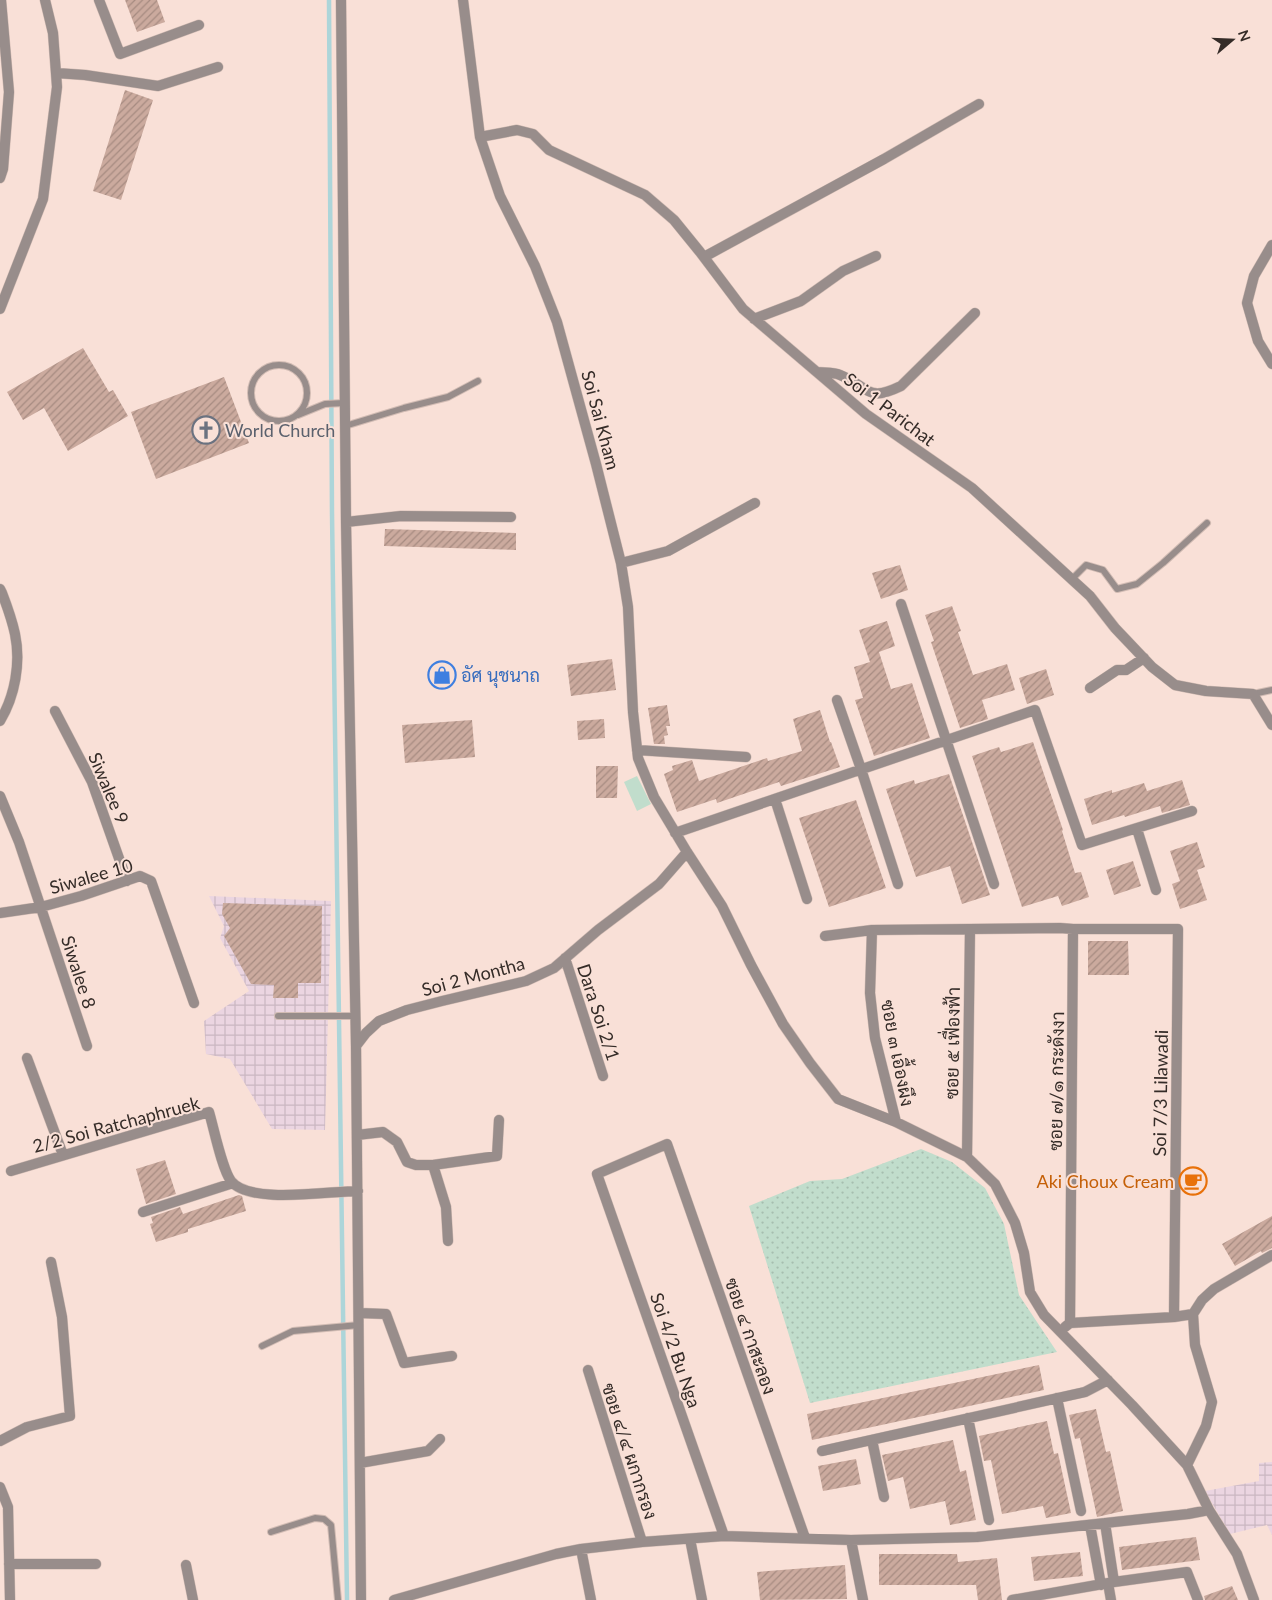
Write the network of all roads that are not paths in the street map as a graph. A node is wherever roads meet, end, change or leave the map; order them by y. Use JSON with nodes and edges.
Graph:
{"nodes":[{"id":1,"x":1,"y":0,"type":"edge"},
{"id":2,"x":45,"y":0,"type":"edge"},
{"id":3,"x":100,"y":0,"type":"edge"},
{"id":4,"x":341,"y":0,"type":"edge"},
{"id":5,"x":463,"y":0,"type":"edge"},
{"id":6,"x":199,"y":25,"type":"dead end"},
{"id":7,"x":218,"y":66,"type":"dead end"},
{"id":8,"x":56,"y":73,"type":"junction"},
{"id":9,"x":4,"y":93,"type":"edge"},
{"id":10,"x":979,"y":104,"type":"dead end"},
{"id":11,"x":480,"y":137,"type":"junction"},
{"id":12,"x":0,"y":178,"type":"edge"},
{"id":13,"x":1272,"y":245,"type":"edge"},
{"id":14,"x":876,"y":256,"type":"dead end"},
{"id":15,"x":704,"y":257,"type":"junction"},
{"id":16,"x":0,"y":309,"type":"edge"},
{"id":17,"x":975,"y":313,"type":"dead end"},
{"id":18,"x":754,"y":319,"type":"junction"},
{"id":19,"x":1272,"y":364,"type":"edge"},
{"id":20,"x":817,"y":372,"type":"junction"},
{"id":21,"x":478,"y":381,"type":"dead end"},
{"id":22,"x":342,"y":403,"type":"junction"},
{"id":23,"x":296,"y":416,"type":"junction"},
{"id":24,"x":345,"y":426,"type":"junction"},
{"id":25,"x":754,"y":503,"type":"dead end"},
{"id":26,"x":511,"y":517,"type":"dead end"},
{"id":27,"x":346,"y":522,"type":"junction"},
{"id":28,"x":1207,"y":523,"type":"dead end"},
{"id":29,"x":621,"y":563,"type":"junction"},
{"id":30,"x":1072,"y":579,"type":"junction"},
{"id":31,"x":0,"y":589,"type":"edge"},
{"id":32,"x":901,"y":604,"type":"dead end"},
{"id":33,"x":1144,"y":658,"type":"junction"},
{"id":34,"x":1090,"y":688,"type":"dead end"},
{"id":35,"x":1272,"y":690,"type":"edge"},
{"id":36,"x":1253,"y":694,"type":"junction"},
{"id":37,"x":837,"y":700,"type":"dead end"},
{"id":38,"x":55,"y":710,"type":"dead end"},
{"id":39,"x":0,"y":721,"type":"edge"},
{"id":40,"x":1272,"y":725,"type":"edge"},
{"id":41,"x":947,"y":740,"type":"junction"},
{"id":42,"x":637,"y":750,"type":"junction"},
{"id":43,"x":746,"y":757,"type":"dead end"},
{"id":44,"x":861,"y":769,"type":"junction"},
{"id":45,"x":0,"y":796,"type":"edge"},
{"id":46,"x":774,"y":799,"type":"junction"},
{"id":47,"x":1192,"y":811,"type":"dead end"},
{"id":48,"x":1138,"y":829,"type":"junction"},
{"id":49,"x":675,"y":833,"type":"junction"},
{"id":50,"x":687,"y":852,"type":"junction"},
{"id":51,"x":127,"y":881,"type":"junction"},
{"id":52,"x":898,"y":884,"type":"dead end"},
{"id":53,"x":994,"y":884,"type":"dead end"},
{"id":54,"x":1156,"y":890,"type":"dead end"},
{"id":55,"x":807,"y":899,"type":"dead end"},
{"id":56,"x":41,"y":907,"type":"junction"},
{"id":57,"x":0,"y":913,"type":"edge"},
{"id":58,"x":970,"y":929,"type":"junction"},
{"id":59,"x":1073,"y":929,"type":"junction"},
{"id":60,"x":872,"y":930,"type":"junction"},
{"id":61,"x":826,"y":936,"type":"dead end"},
{"id":62,"x":565,"y":958,"type":"junction"},
{"id":63,"x":194,"y":1003,"type":"dead end"},
{"id":64,"x":278,"y":1016,"type":"dead end"},
{"id":65,"x":351,"y":1016,"type":"junction"},
{"id":66,"x":87,"y":1046,"type":"dead end"},
{"id":67,"x":356,"y":1046,"type":"junction"},
{"id":68,"x":27,"y":1058,"type":"dead end"},
{"id":69,"x":603,"y":1076,"type":"dead end"},
{"id":70,"x":498,"y":1120,"type":"dead end"},
{"id":71,"x":896,"y":1122,"type":"junction"},
{"id":72,"x":357,"y":1135,"type":"junction"},
{"id":73,"x":63,"y":1155,"type":"junction"},
{"id":74,"x":967,"y":1158,"type":"junction"},
{"id":75,"x":433,"y":1164,"type":"junction"},
{"id":76,"x":11,"y":1171,"type":"dead end"},
{"id":77,"x":597,"y":1174,"type":"joint"},
{"id":78,"x":232,"y":1183,"type":"junction"},
{"id":79,"x":358,"y":1191,"type":"junction"},
{"id":80,"x":143,"y":1212,"type":"dead end"},
{"id":81,"x":448,"y":1241,"type":"dead end"},
{"id":82,"x":1272,"y":1255,"type":"edge"},
{"id":83,"x":51,"y":1262,"type":"dead end"},
{"id":84,"x":359,"y":1313,"type":"junction"},
{"id":85,"x":1193,"y":1314,"type":"junction"},
{"id":86,"x":1174,"y":1317,"type":"junction"},
{"id":87,"x":359,"y":1324,"type":"junction"},
{"id":88,"x":1070,"y":1324,"type":"junction"},
{"id":89,"x":1058,"y":1332,"type":"junction"},
{"id":90,"x":262,"y":1346,"type":"dead end"},
{"id":91,"x":452,"y":1356,"type":"dead end"},
{"id":92,"x":588,"y":1370,"type":"dead end"},
{"id":93,"x":1108,"y":1380,"type":"junction"},
{"id":94,"x":1057,"y":1398,"type":"junction"},
{"id":95,"x":968,"y":1418,"type":"junction"},
{"id":96,"x":440,"y":1439,"type":"dead end"},
{"id":97,"x":872,"y":1440,"type":"junction"},
{"id":98,"x":0,"y":1441,"type":"edge"},
{"id":99,"x":822,"y":1451,"type":"dead end"},
{"id":100,"x":360,"y":1463,"type":"junction"},
{"id":101,"x":1187,"y":1465,"type":"junction"},
{"id":102,"x":0,"y":1487,"type":"edge"},
{"id":103,"x":884,"y":1497,"type":"dead end"},
{"id":104,"x":1080,"y":1510,"type":"dead end"},
{"id":105,"x":1210,"y":1510,"type":"junction"},
{"id":106,"x":989,"y":1520,"type":"dead end"},
{"id":107,"x":1104,"y":1523,"type":"junction"},
{"id":108,"x":1090,"y":1525,"type":"junction"},
{"id":109,"x":271,"y":1532,"type":"dead end"},
{"id":110,"x":724,"y":1536,"type":"junction"},
{"id":111,"x":805,"y":1538,"type":"junction"},
{"id":112,"x":690,"y":1539,"type":"junction"},
{"id":113,"x":851,"y":1540,"type":"junction"},
{"id":114,"x":642,"y":1542,"type":"junction"},
{"id":115,"x":581,"y":1549,"type":"junction"},
{"id":116,"x":9,"y":1564,"type":"junction"},
{"id":117,"x":96,"y":1564,"type":"dead end"},
{"id":118,"x":186,"y":1565,"type":"dead end"},
{"id":119,"x":1107,"y":1584,"type":"junction"},
{"id":120,"x":10,"y":1600,"type":"edge"},
{"id":121,"x":193,"y":1600,"type":"edge"},
{"id":122,"x":338,"y":1600,"type":"edge"},
{"id":123,"x":361,"y":1600,"type":"edge"},
{"id":124,"x":394,"y":1600,"type":"edge"},
{"id":125,"x":591,"y":1600,"type":"edge"},
{"id":126,"x":702,"y":1600,"type":"edge"},
{"id":127,"x":863,"y":1600,"type":"edge"},
{"id":128,"x":1012,"y":1600,"type":"edge"},
{"id":129,"x":1111,"y":1600,"type":"edge"},
{"id":130,"x":1198,"y":1600,"type":"edge"},
{"id":131,"x":1254,"y":1600,"type":"edge"}],
"edges":[{"from":1,"to":9,"type":"street"},
{"from":2,"to":8,"type":"street"},
{"from":3,"to":6,"type":"street"},
{"from":4,"to":22,"type":"street"},
{"from":5,"to":11,"type":"street","name":"Soi Sai Kham"},
{"from":7,"to":8,"type":"street"},
{"from":8,"to":16,"type":"street"},
{"from":9,"to":12,"type":"street"},
{"from":10,"to":15,"type":"street"},
{"from":11,"to":15,"type":"street","name":"Soi 1 Parichat"},
{"from":11,"to":29,"type":"street","name":"Soi Sai Kham"},
{"from":13,"to":19,"type":"street"},
{"from":14,"to":18,"type":"street"},
{"from":15,"to":18,"type":"street","name":"Soi 1 Parichat"},
{"from":17,"to":20,"type":"street"},
{"from":18,"to":20,"type":"street","name":"Soi 1 Parichat"},
{"from":20,"to":30,"type":"street","name":"Soi 1 Parichat"},
{"from":21,"to":24,"type":"lane"},
{"from":22,"to":23,"type":"lane"},
{"from":22,"to":24,"type":"street"},
{"from":23,"to":23,"type":"lane"},
{"from":24,"to":27,"type":"street"},
{"from":25,"to":29,"type":"street"},
{"from":26,"to":27,"type":"street"},
{"from":27,"to":65,"type":"street"},
{"from":28,"to":30,"type":"lane"},
{"from":29,"to":42,"type":"street","name":"Soi Sai Kham"},
{"from":30,"to":33,"type":"street","name":"Soi 1 Parichat"},
{"from":31,"to":39,"type":"street"},
{"from":32,"to":41,"type":"street"},
{"from":33,"to":34,"type":"street"},
{"from":33,"to":36,"type":"street","name":"Soi 1 Parichat"},
{"from":35,"to":36,"type":"lane"},
{"from":36,"to":40,"type":"street"},
{"from":37,"to":44,"type":"street"},
{"from":38,"to":51,"type":"street","name":"Siwalee 9"},
{"from":41,"to":44,"type":"street"},
{"from":41,"to":48,"type":"street"},
{"from":41,"to":53,"type":"street"},
{"from":42,"to":43,"type":"street"},
{"from":42,"to":49,"type":"street","name":"Soi Sai Kham"},
{"from":44,"to":46,"type":"street"},
{"from":44,"to":52,"type":"street"},
{"from":45,"to":56,"type":"street","name":"Siwalee 8"},
{"from":46,"to":49,"type":"street"},
{"from":46,"to":55,"type":"street"},
{"from":47,"to":48,"type":"street"},
{"from":48,"to":54,"type":"street"},
{"from":49,"to":50,"type":"street","name":"Soi Sai Kham"},
{"from":50,"to":62,"type":"street","name":"Soi 2 Montha"},
{"from":50,"to":71,"type":"street","name":"Soi Sai Kham"},
{"from":51,"to":56,"type":"street","name":"Siwalee 10"},
{"from":51,"to":63,"type":"street","name":"Siwalee 10"},
{"from":56,"to":57,"type":"street","name":"Siwalee 10"},
{"from":56,"to":66,"type":"street","name":"Siwalee 8"},
{"from":58,"to":59,"type":"street"},
{"from":58,"to":60,"type":"street"},
{"from":58,"to":74,"type":"street","name":"ซอย ๕ เฟื่องฟ้า"},
{"from":59,"to":86,"type":"street","name":"Soi 7/3 Lilawadi"},
{"from":59,"to":88,"type":"street","name":"ซอย ๗/๑ กระดังงา"},
{"from":60,"to":61,"type":"street"},
{"from":60,"to":71,"type":"street","name":"ซอย ๓ เอื้องผึง"},
{"from":62,"to":67,"type":"street","name":"Soi 2 Montha"},
{"from":62,"to":69,"type":"street","name":"Dara Soi 2/1"},
{"from":64,"to":65,"type":"lane"},
{"from":65,"to":67,"type":"street"},
{"from":67,"to":72,"type":"street"},
{"from":68,"to":73,"type":"street"},
{"from":70,"to":75,"type":"street"},
{"from":71,"to":74,"type":"street","name":"Soi Sai Kham"},
{"from":72,"to":75,"type":"street"},
{"from":72,"to":79,"type":"street"},
{"from":73,"to":76,"type":"street","name":"2/2 Soi Ratchaphruek"},
{"from":73,"to":78,"type":"street","name":"2/2 Soi Ratchaphruek"},
{"from":74,"to":89,"type":"street","name":"Soi Sai Kham"},
{"from":75,"to":81,"type":"street"},
{"from":77,"to":110,"type":"street","name":"Soi 4/2 Bu Nga"},
{"from":77,"to":111,"type":"street","name":"ซอย ๔ กาสะลอง"},
{"from":78,"to":79,"type":"street"},
{"from":78,"to":80,"type":"street"},
{"from":79,"to":84,"type":"street"},
{"from":82,"to":85,"type":"street"},
{"from":83,"to":98,"type":"street"},
{"from":84,"to":87,"type":"street"},
{"from":84,"to":91,"type":"street"},
{"from":85,"to":86,"type":"street"},
{"from":85,"to":101,"type":"street"},
{"from":86,"to":88,"type":"street"},
{"from":87,"to":90,"type":"lane"},
{"from":87,"to":100,"type":"street"},
{"from":88,"to":89,"type":"street"},
{"from":89,"to":93,"type":"street","name":"Soi Sai Kham"},
{"from":92,"to":114,"type":"street","name":"ซอย ๔/๔ ผกากรอง"},
{"from":93,"to":94,"type":"street"},
{"from":93,"to":101,"type":"street","name":"Soi Sai Kham"},
{"from":94,"to":95,"type":"street"},
{"from":94,"to":104,"type":"street"},
{"from":95,"to":97,"type":"street"},
{"from":95,"to":106,"type":"street"},
{"from":96,"to":100,"type":"street"},
{"from":97,"to":99,"type":"street"},
{"from":97,"to":103,"type":"street"},
{"from":100,"to":123,"type":"street"},
{"from":101,"to":105,"type":"street","name":"Soi Sai Kham"},
{"from":102,"to":116,"type":"street"},
{"from":105,"to":107,"type":"street"},
{"from":105,"to":131,"type":"street","name":"Soi Sai Kham"},
{"from":107,"to":108,"type":"street"},
{"from":107,"to":119,"type":"street"},
{"from":108,"to":113,"type":"street"},
{"from":108,"to":119,"type":"street"},
{"from":109,"to":122,"type":"lane"},
{"from":110,"to":111,"type":"street"},
{"from":110,"to":112,"type":"street"},
{"from":111,"to":113,"type":"street"},
{"from":112,"to":114,"type":"street"},
{"from":112,"to":126,"type":"street"},
{"from":113,"to":127,"type":"street"},
{"from":114,"to":115,"type":"street"},
{"from":115,"to":124,"type":"street"},
{"from":115,"to":125,"type":"street"},
{"from":116,"to":117,"type":"street"},
{"from":116,"to":120,"type":"street"},
{"from":118,"to":121,"type":"street"},
{"from":119,"to":128,"type":"street"},
{"from":119,"to":129,"type":"street"},
{"from":119,"to":130,"type":"street"}]}
